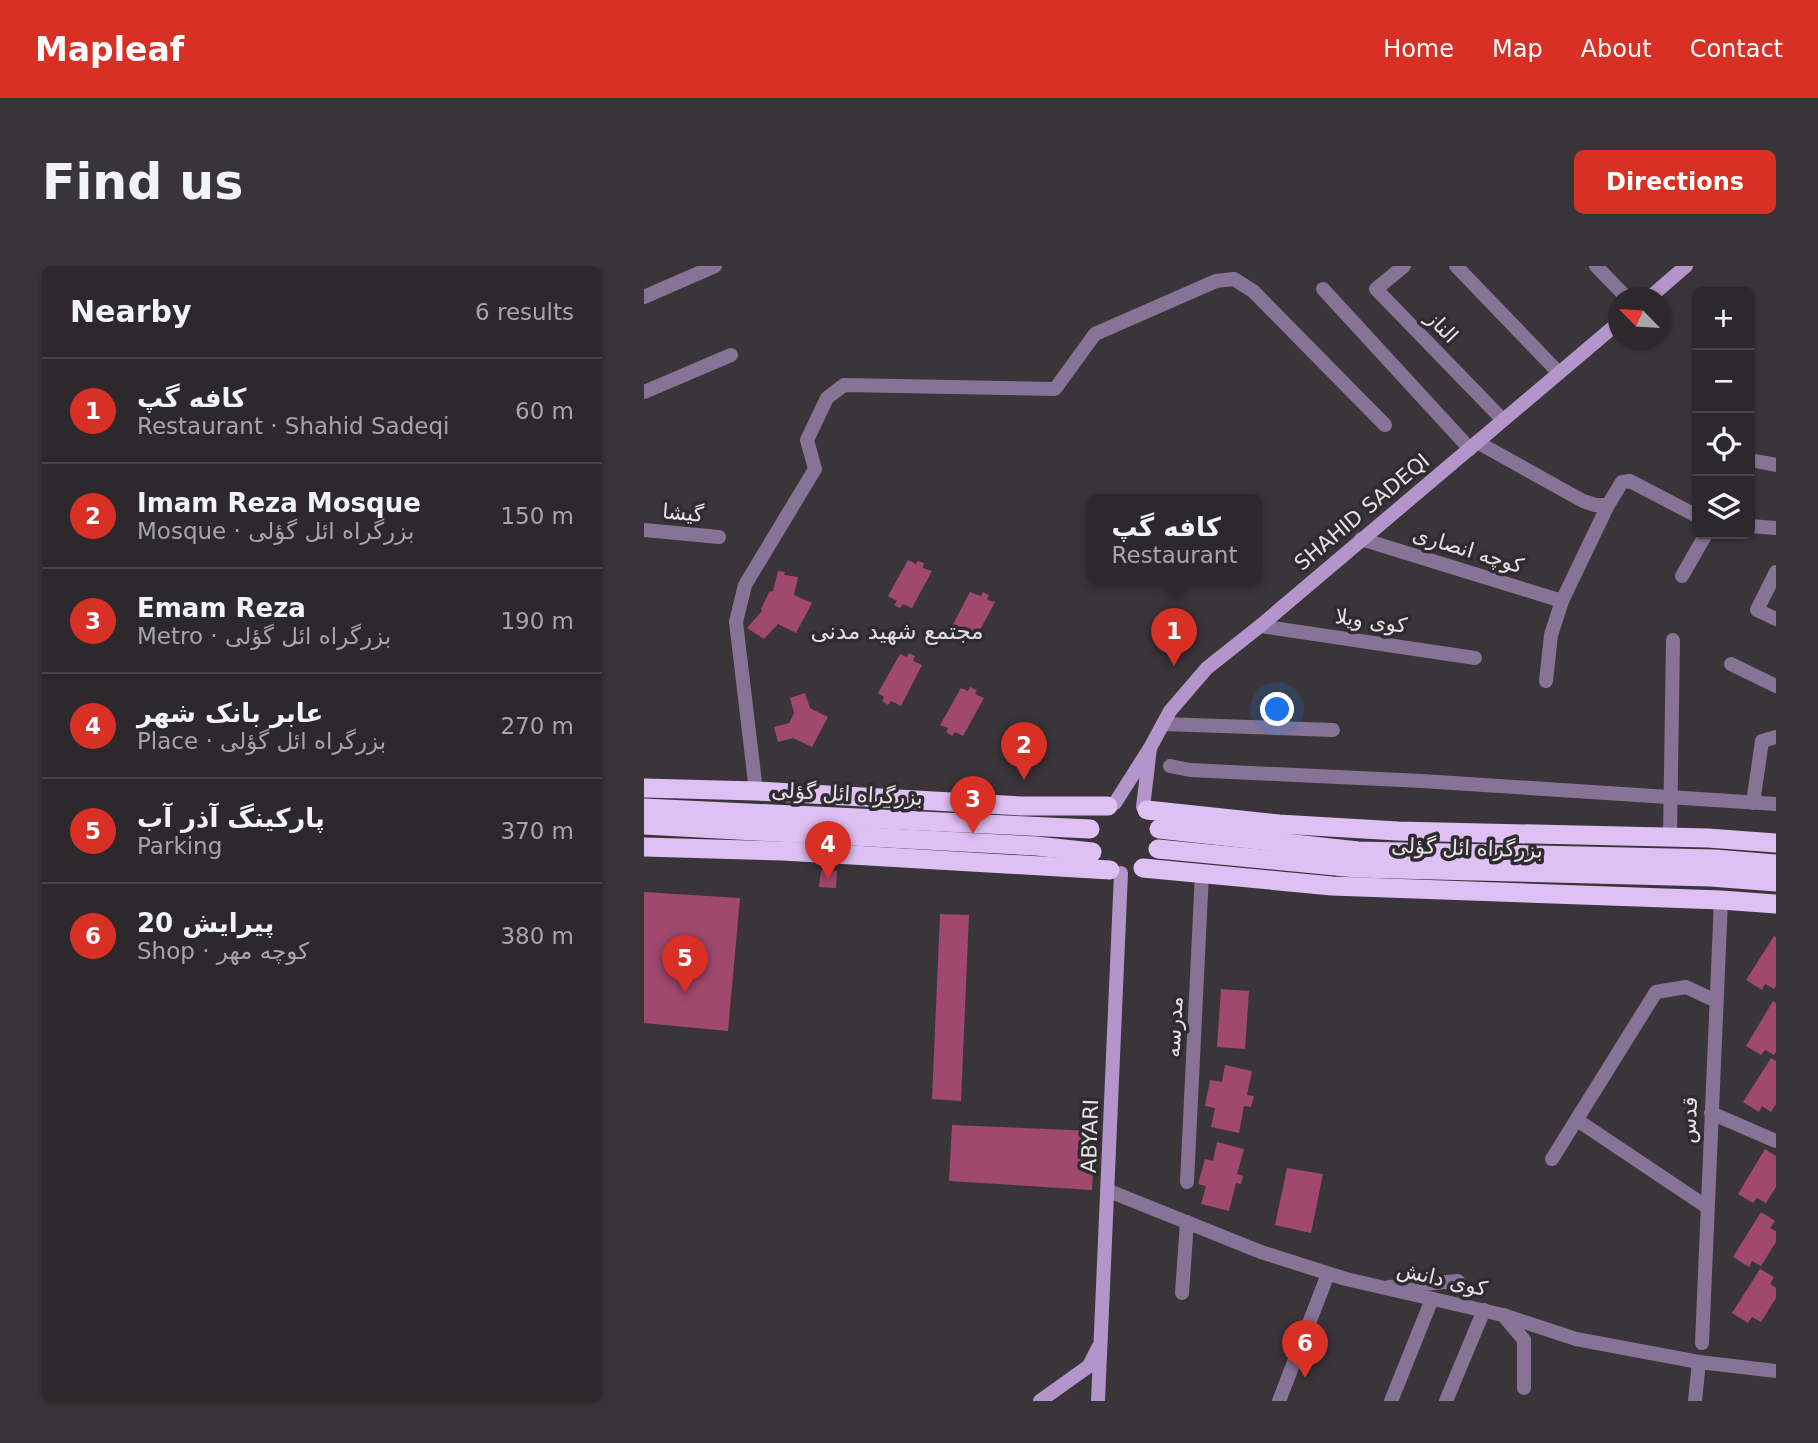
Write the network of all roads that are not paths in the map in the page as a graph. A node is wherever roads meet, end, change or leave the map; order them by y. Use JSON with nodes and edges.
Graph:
{"nodes":[{"id":1,"x":715,"y":266,"type":"edge"},
{"id":2,"x":1404,"y":266,"type":"edge"},
{"id":3,"x":1456,"y":266,"type":"edge"},
{"id":4,"x":1596,"y":266,"type":"edge"},
{"id":5,"x":1686,"y":266,"type":"edge"},
{"id":6,"x":1616,"y":287,"type":"edge"},
{"id":7,"x":1662,"y":287,"type":"edge"},
{"id":8,"x":1323,"y":289,"type":"dead end"},
{"id":9,"x":644,"y":297,"type":"edge"},
{"id":10,"x":1608,"y":332,"type":"edge"},
{"id":11,"x":731,"y":355,"type":"dead end"},
{"id":12,"x":1559,"y":373,"type":"junction"},
{"id":13,"x":644,"y":391,"type":"edge"},
{"id":14,"x":1503,"y":420,"type":"junction"},
{"id":15,"x":1385,"y":425,"type":"dead end"},
{"id":16,"x":1474,"y":445,"type":"junction"},
{"id":17,"x":1755,"y":461,"type":"edge"},
{"id":18,"x":1776,"y":465,"type":"edge"},
{"id":19,"x":1608,"y":505,"type":"junction"},
{"id":20,"x":1692,"y":513,"type":"edge"},
{"id":21,"x":1755,"y":526,"type":"edge"},
{"id":22,"x":1776,"y":528,"type":"edge"},
{"id":23,"x":644,"y":530,"type":"edge"},
{"id":24,"x":719,"y":537,"type":"dead end"},
{"id":25,"x":1361,"y":539,"type":"junction"},
{"id":26,"x":1703,"y":539,"type":"edge"},
{"id":27,"x":1776,"y":572,"type":"edge"},
{"id":28,"x":1682,"y":576,"type":"dead end"},
{"id":29,"x":1562,"y":601,"type":"junction"},
{"id":30,"x":1776,"y":620,"type":"edge"},
{"id":31,"x":1260,"y":626,"type":"junction"},
{"id":32,"x":1673,"y":640,"type":"dead end"},
{"id":33,"x":1475,"y":658,"type":"dead end"},
{"id":34,"x":1731,"y":664,"type":"dead end"},
{"id":35,"x":1546,"y":681,"type":"dead end"},
{"id":36,"x":1776,"y":686,"type":"edge"},
{"id":37,"x":1163,"y":724,"type":"junction"},
{"id":38,"x":1333,"y":730,"type":"dead end"},
{"id":39,"x":1776,"y":737,"type":"edge"},
{"id":40,"x":1150,"y":748,"type":"junction"},
{"id":41,"x":1170,"y":766,"type":"dead end"},
{"id":42,"x":644,"y":788,"type":"edge"},
{"id":43,"x":756,"y":791,"type":"junction"},
{"id":44,"x":1671,"y":796,"type":"junction"},
{"id":45,"x":1753,"y":803,"type":"junction"},
{"id":46,"x":1776,"y":804,"type":"edge"},
{"id":47,"x":1111,"y":805,"type":"junction"},
{"id":48,"x":644,"y":808,"type":"edge"},
{"id":49,"x":1145,"y":809,"type":"junction"},
{"id":50,"x":644,"y":825,"type":"edge"},
{"id":51,"x":1090,"y":828,"type":"junction"},
{"id":52,"x":1670,"y":837,"type":"junction"},
{"id":53,"x":1158,"y":839,"type":"junction"},
{"id":54,"x":1776,"y":843,"type":"edge"},
{"id":55,"x":644,"y":847,"type":"edge"},
{"id":56,"x":1092,"y":852,"type":"junction"},
{"id":57,"x":1776,"y":864,"type":"edge"},
{"id":58,"x":1143,"y":868,"type":"junction"},
{"id":59,"x":1116,"y":872,"type":"junction"},
{"id":60,"x":1202,"y":873,"type":"junction"},
{"id":61,"x":1776,"y":882,"type":"edge"},
{"id":62,"x":1721,"y":900,"type":"junction"},
{"id":63,"x":1776,"y":904,"type":"edge"},
{"id":64,"x":1716,"y":1001,"type":"junction"},
{"id":65,"x":1711,"y":1113,"type":"junction"},
{"id":66,"x":1577,"y":1120,"type":"junction"},
{"id":67,"x":1776,"y":1141,"type":"edge"},
{"id":68,"x":1552,"y":1159,"type":"dead end"},
{"id":69,"x":1187,"y":1182,"type":"dead end"},
{"id":70,"x":1109,"y":1191,"type":"junction"},
{"id":71,"x":1707,"y":1207,"type":"junction"},
{"id":72,"x":1187,"y":1222,"type":"junction"},
{"id":73,"x":1328,"y":1274,"type":"junction"},
{"id":74,"x":1458,"y":1281,"type":"dead end"},
{"id":75,"x":1382,"y":1287,"type":"junction"},
{"id":76,"x":1182,"y":1293,"type":"dead end"},
{"id":77,"x":1432,"y":1299,"type":"junction"},
{"id":78,"x":1484,"y":1310,"type":"junction"},
{"id":79,"x":1503,"y":1315,"type":"junction"},
{"id":80,"x":1702,"y":1343,"type":"dead end"},
{"id":81,"x":1101,"y":1344,"type":"junction"},
{"id":82,"x":1699,"y":1362,"type":"junction"},
{"id":83,"x":1776,"y":1371,"type":"edge"},
{"id":84,"x":1524,"y":1388,"type":"dead end"},
{"id":85,"x":1040,"y":1401,"type":"edge"},
{"id":86,"x":1098,"y":1401,"type":"edge"},
{"id":87,"x":1279,"y":1401,"type":"edge"},
{"id":88,"x":1391,"y":1401,"type":"edge"},
{"id":89,"x":1446,"y":1401,"type":"edge"},
{"id":90,"x":1695,"y":1401,"type":"edge"}],
"edges":[{"from":1,"to":9,"type":"street"},
{"from":2,"to":14,"type":"street","name":"الناز"},
{"from":3,"to":12,"type":"street"},
{"from":4,"to":6,"type":"street"},
{"from":5,"to":7,"type":"main road"},
{"from":8,"to":16,"type":"street"},
{"from":10,"to":12,"type":"main road","name":"SHAHID SADEQI"},
{"from":11,"to":13,"type":"street"},
{"from":12,"to":14,"type":"main road","name":"SHAHID SADEQI"},
{"from":14,"to":16,"type":"main road","name":"SHAHID SADEQI"},
{"from":15,"to":43,"type":"street"},
{"from":16,"to":19,"type":"street"},
{"from":16,"to":25,"type":"main road","name":"SHAHID SADEQI"},
{"from":17,"to":18,"type":"street"},
{"from":19,"to":20,"type":"street"},
{"from":19,"to":29,"type":"street"},
{"from":21,"to":22,"type":"street"},
{"from":23,"to":24,"type":"street","name":"گیشا"},
{"from":25,"to":29,"type":"street","name":"کوچه انصاری"},
{"from":25,"to":31,"type":"main road","name":"SHAHID SADEQI"},
{"from":26,"to":28,"type":"street"},
{"from":27,"to":30,"type":"street"},
{"from":29,"to":35,"type":"street"},
{"from":31,"to":33,"type":"street","name":"کوی ویلا"},
{"from":31,"to":37,"type":"main road","name":"SHAHID SADEQI"},
{"from":32,"to":44,"type":"street"},
{"from":34,"to":36,"type":"street"},
{"from":37,"to":38,"type":"street"},
{"from":37,"to":40,"type":"main road","name":"SHAHID SADEQI"},
{"from":39,"to":45,"type":"street"},
{"from":40,"to":47,"type":"main road","name":"SHAHID SADEQI"},
{"from":40,"to":49,"type":"main road","name":"SHAHID SADEQI"},
{"from":41,"to":44,"type":"street"},
{"from":42,"to":43,"type":"highway"},
{"from":43,"to":47,"type":"highway"},
{"from":44,"to":45,"type":"street"},
{"from":44,"to":52,"type":"street"},
{"from":45,"to":46,"type":"street"},
{"from":47,"to":49,"type":"highway"},
{"from":47,"to":51,"type":"highway"},
{"from":48,"to":51,"type":"highway","name":"بزرگراه ائل گؤلی"},
{"from":49,"to":52,"type":"highway"},
{"from":49,"to":53,"type":"highway"},
{"from":50,"to":56,"type":"highway","name":"بزرگراه ائل گؤلی"},
{"from":51,"to":56,"type":"highway"},
{"from":52,"to":54,"type":"highway"},
{"from":53,"to":57,"type":"highway","name":"بزرگراه ائل گؤلی"},
{"from":53,"to":58,"type":"highway"},
{"from":53,"to":61,"type":"highway","name":"بزرگراه ائل گؤلی"},
{"from":55,"to":59,"type":"highway"},
{"from":56,"to":59,"type":"highway"},
{"from":58,"to":59,"type":"highway"},
{"from":58,"to":60,"type":"highway"},
{"from":59,"to":70,"type":"main road","name":"ABYARI"},
{"from":60,"to":62,"type":"highway"},
{"from":60,"to":69,"type":"street","name":"مدرسه"},
{"from":62,"to":63,"type":"highway"},
{"from":62,"to":64,"type":"street","name":"قدس"},
{"from":64,"to":65,"type":"street","name":"قدس"},
{"from":64,"to":66,"type":"street"},
{"from":65,"to":67,"type":"street"},
{"from":65,"to":71,"type":"street","name":"قدس"},
{"from":66,"to":68,"type":"street"},
{"from":66,"to":71,"type":"street"},
{"from":70,"to":72,"type":"street","name":"کوی دانش"},
{"from":70,"to":81,"type":"main road","name":"ABYARI"},
{"from":71,"to":80,"type":"street","name":"قدس"},
{"from":72,"to":73,"type":"street","name":"کوی دانش"},
{"from":72,"to":76,"type":"street"},
{"from":73,"to":75,"type":"street","name":"کوی دانش"},
{"from":73,"to":87,"type":"street"},
{"from":74,"to":75,"type":"street"},
{"from":75,"to":77,"type":"street","name":"کوی دانش"},
{"from":77,"to":78,"type":"street","name":"کوی دانش"},
{"from":77,"to":88,"type":"street"},
{"from":78,"to":79,"type":"street","name":"کوی دانش"},
{"from":78,"to":89,"type":"street"},
{"from":79,"to":82,"type":"street","name":"کوی دانش"},
{"from":79,"to":84,"type":"street"},
{"from":81,"to":85,"type":"main road"},
{"from":81,"to":86,"type":"main road","name":"ABYARI"},
{"from":82,"to":83,"type":"street","name":"کوی دانش"},
{"from":82,"to":90,"type":"street"}]}
